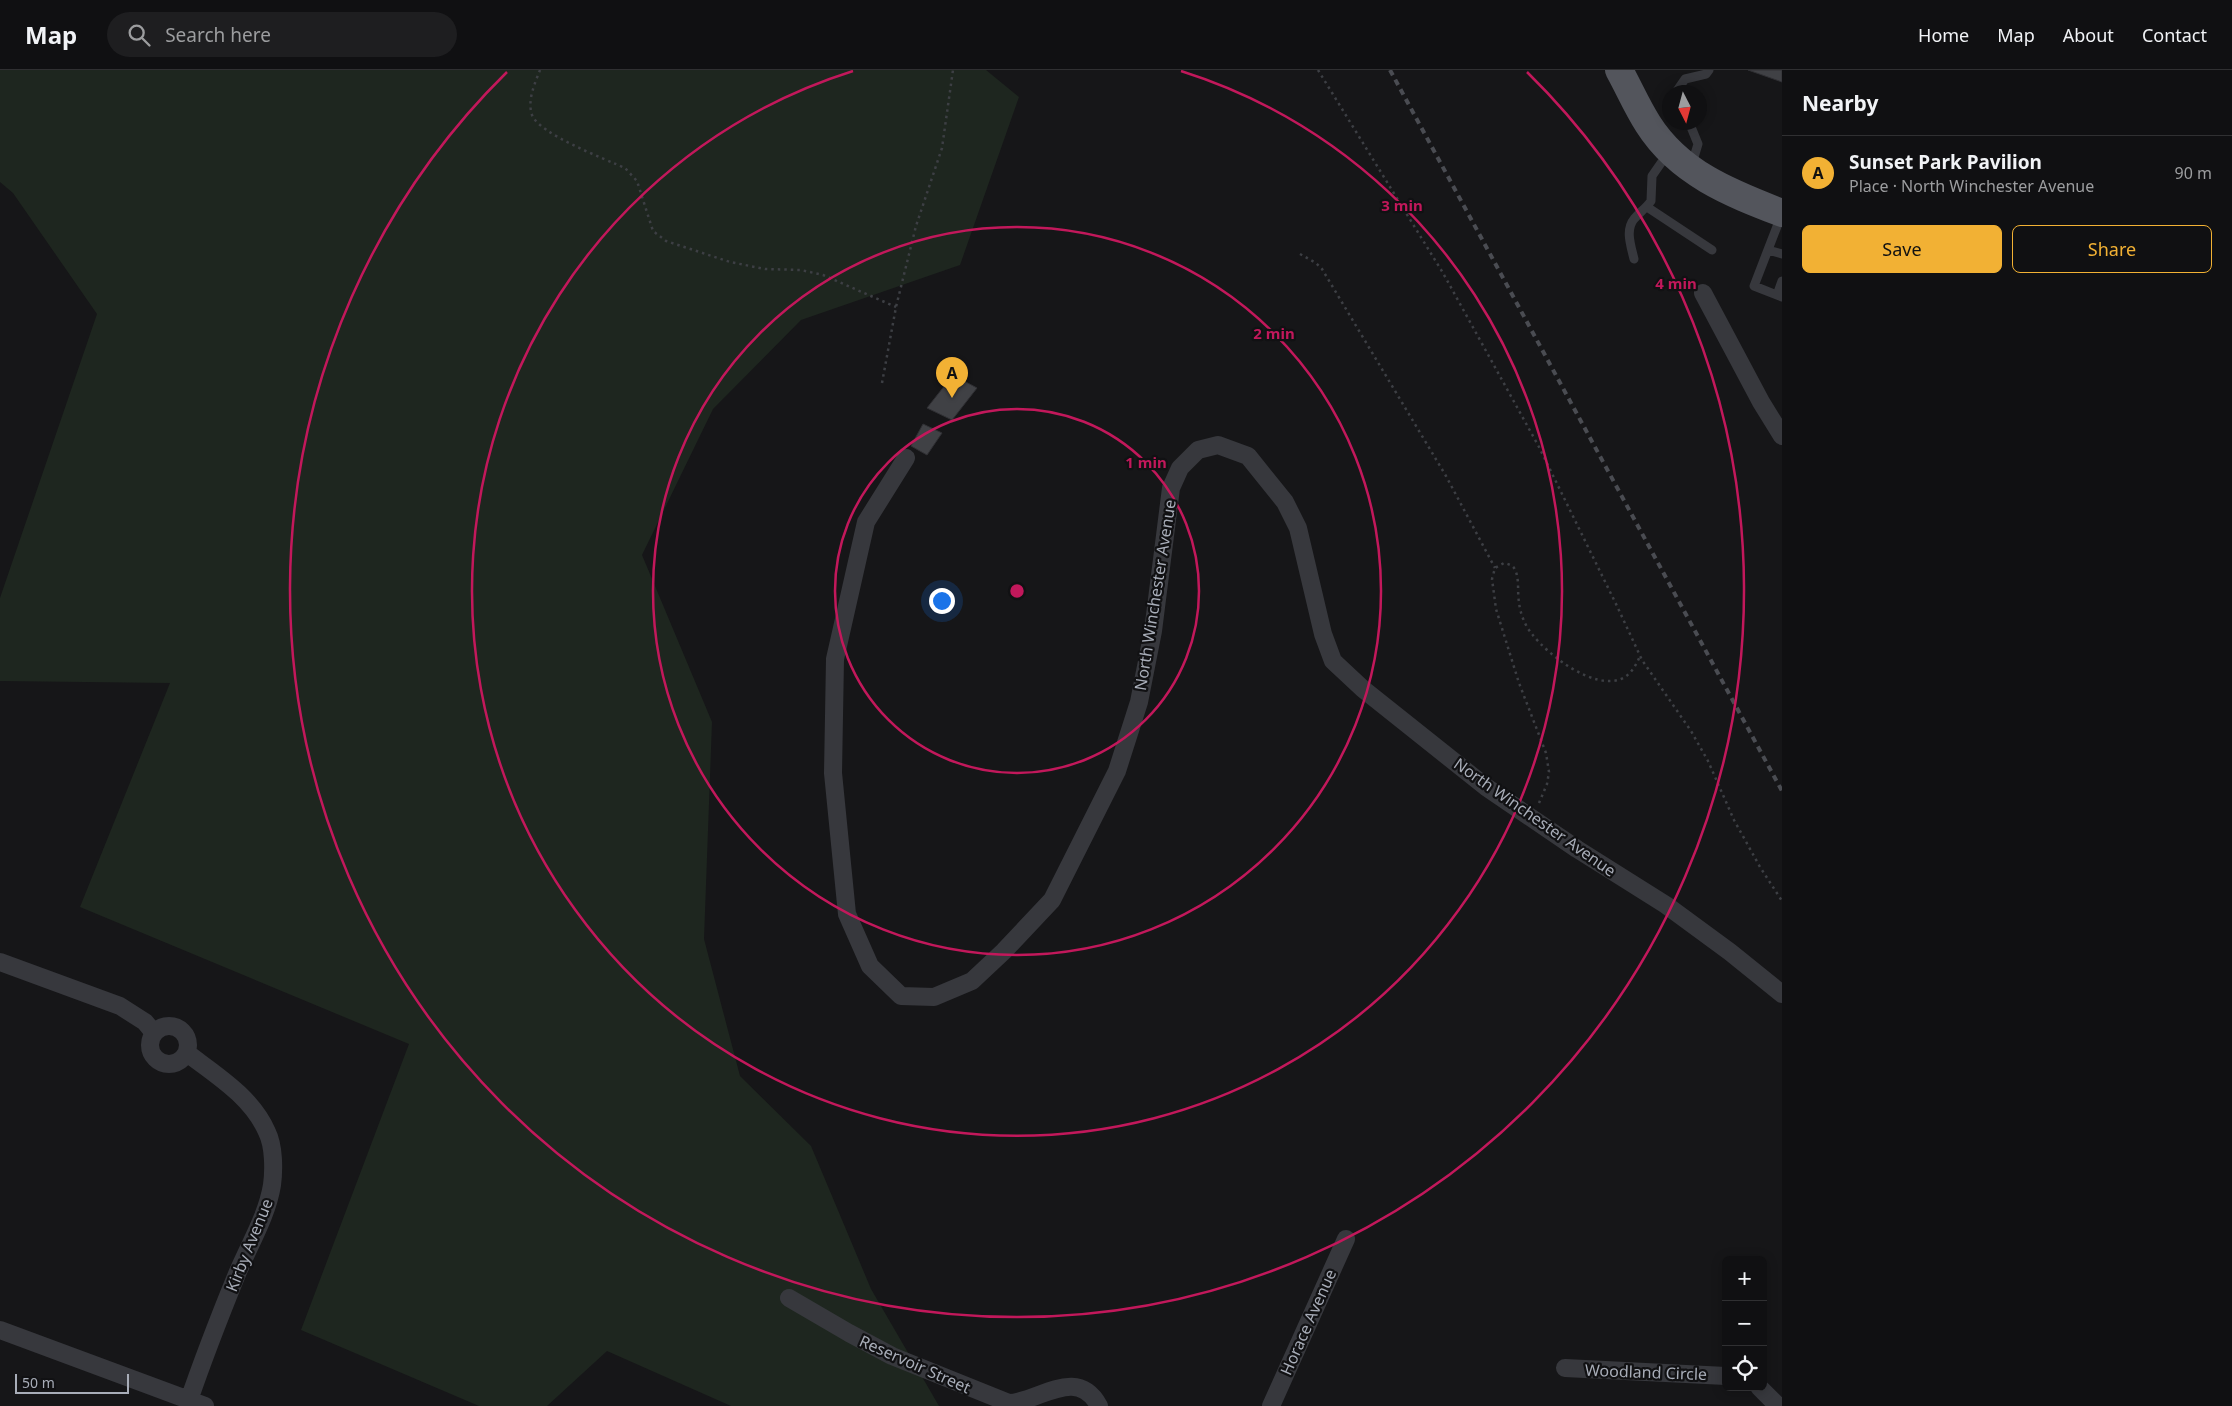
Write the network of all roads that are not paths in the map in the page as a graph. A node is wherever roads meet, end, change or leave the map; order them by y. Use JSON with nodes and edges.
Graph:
{"nodes":[{"id":1,"x":1619,"y":70,"type":"edge"},
{"id":2,"x":1709,"y":70,"type":"edge"},
{"id":3,"x":1680,"y":85,"type":"edge"},
{"id":4,"x":1692,"y":130,"type":"edge"},
{"id":5,"x":1680,"y":160,"type":"junction"},
{"id":6,"x":1647,"y":207,"type":"junction"},
{"id":7,"x":1782,"y":213,"type":"edge"},
{"id":8,"x":1712,"y":250,"type":"dead end"},
{"id":9,"x":1768,"y":250,"type":"junction"},
{"id":10,"x":1782,"y":254,"type":"edge"},
{"id":11,"x":1634,"y":259,"type":"dead end"},
{"id":12,"x":1782,"y":281,"type":"edge"},
{"id":13,"x":1703,"y":294,"type":"dead end"},
{"id":14,"x":1779,"y":296,"type":"edge"},
{"id":15,"x":1782,"y":436,"type":"edge"},
{"id":16,"x":906,"y":458,"type":"dead end"},
{"id":17,"x":0,"y":962,"type":"edge"},
{"id":18,"x":1782,"y":994,"type":"edge"},
{"id":19,"x":154,"y":1033,"type":"junction"},
{"id":20,"x":187,"y":1053,"type":"junction"},
{"id":21,"x":1346,"y":1239,"type":"dead end"},
{"id":22,"x":789,"y":1298,"type":"dead end"},
{"id":23,"x":0,"y":1330,"type":"edge"},
{"id":24,"x":1565,"y":1368,"type":"dead end"},
{"id":25,"x":1722,"y":1376,"type":"edge"},
{"id":26,"x":1763,"y":1391,"type":"edge"},
{"id":27,"x":188,"y":1403,"type":"edge"},
{"id":28,"x":205,"y":1406,"type":"edge"},
{"id":29,"x":1099,"y":1406,"type":"edge"},
{"id":30,"x":1271,"y":1406,"type":"edge"},
{"id":31,"x":1778,"y":1406,"type":"edge"}],
"edges":[{"from":1,"to":5,"type":"main road"},
{"from":2,"to":3,"type":"lane"},
{"from":4,"to":5,"type":"lane"},
{"from":5,"to":6,"type":"lane"},
{"from":5,"to":7,"type":"main road"},
{"from":6,"to":8,"type":"lane"},
{"from":6,"to":11,"type":"lane"},
{"from":7,"to":9,"type":"lane"},
{"from":9,"to":10,"type":"lane"},
{"from":9,"to":14,"type":"lane"},
{"from":12,"to":14,"type":"lane"},
{"from":13,"to":15,"type":"street"},
{"from":16,"to":18,"type":"street","name":"North Winchester Avenue"},
{"from":17,"to":19,"type":"street"},
{"from":19,"to":20,"type":"street"},
{"from":19,"to":20,"type":"street"},
{"from":20,"to":27,"type":"street","name":"Kirby Avenue"},
{"from":21,"to":30,"type":"street","name":"Horace Avenue"},
{"from":22,"to":29,"type":"street","name":"Reservoir Street"},
{"from":23,"to":27,"type":"street"},
{"from":24,"to":25,"type":"street","name":"Woodland Circle"},
{"from":26,"to":31,"type":"street"},
{"from":27,"to":28,"type":"street"}]}
